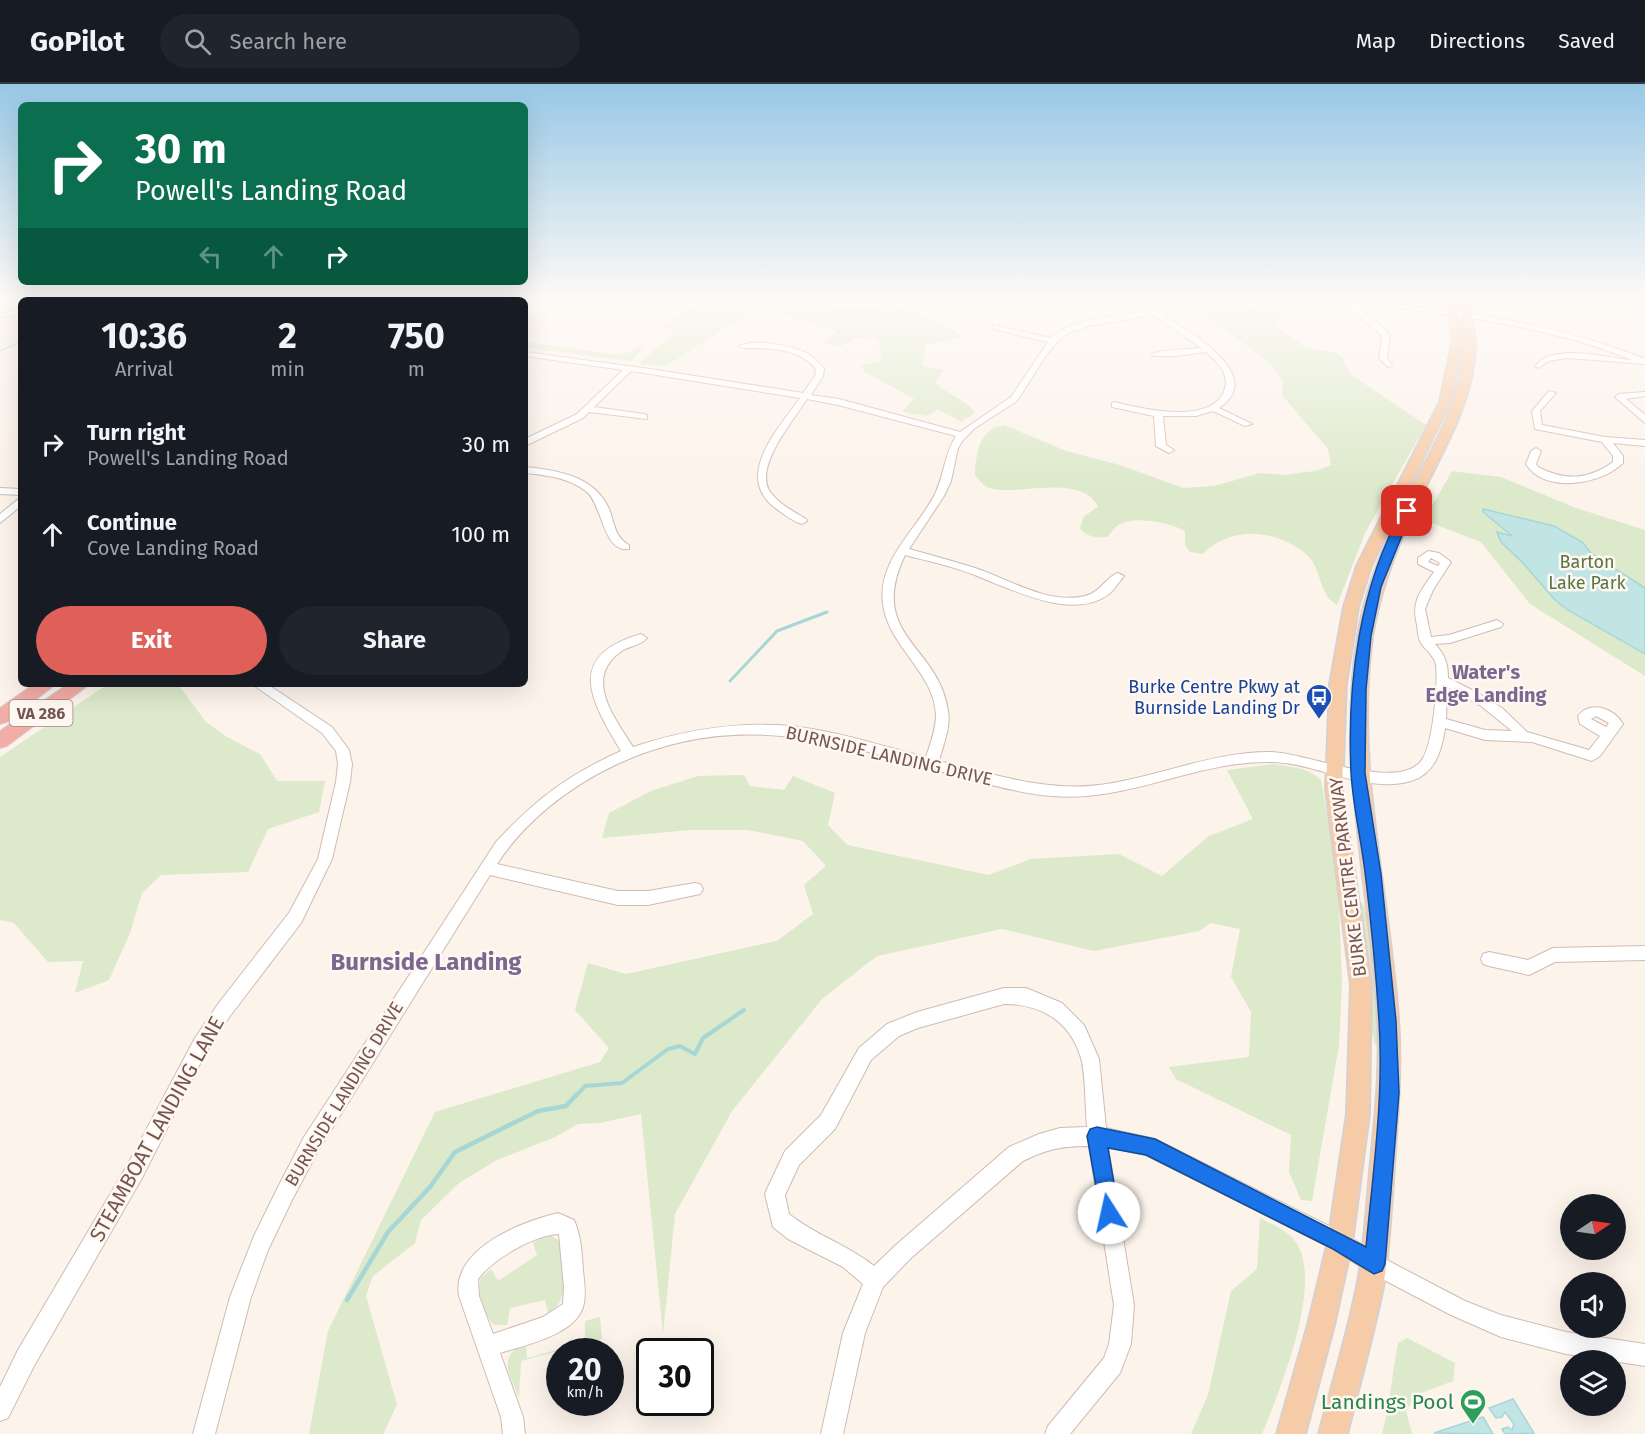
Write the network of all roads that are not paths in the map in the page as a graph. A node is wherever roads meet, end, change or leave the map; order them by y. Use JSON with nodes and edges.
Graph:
{"nodes":[{"id":1,"x":599,"y":364,"type":"edge"},
{"id":2,"x":816,"y":364,"type":"edge"},
{"id":3,"x":1037,"y":364,"type":"edge"},
{"id":4,"x":1222,"y":364,"type":"edge"},
{"id":5,"x":1454,"y":364,"type":"edge"},
{"id":6,"x":1468,"y":364,"type":"edge"},
{"id":7,"x":629,"y":368,"type":"junction"},
{"id":8,"x":1552,"y":393,"type":"dead end"},
{"id":9,"x":1644,"y":394,"type":"edge"},
{"id":10,"x":805,"y":397,"type":"junction"},
{"id":11,"x":1115,"y":405,"type":"dead end"},
{"id":12,"x":1213,"y":408,"type":"junction"},
{"id":13,"x":589,"y":409,"type":"junction"},
{"id":14,"x":1158,"y":414,"type":"junction"},
{"id":15,"x":644,"y":417,"type":"dead end"},
{"id":16,"x":1645,"y":420,"type":"edge"},
{"id":17,"x":1248,"y":424,"type":"dead end"},
{"id":18,"x":962,"y":435,"type":"junction"},
{"id":19,"x":1605,"y":440,"type":"junction"},
{"id":20,"x":528,"y":442,"type":"edge"},
{"id":21,"x":1645,"y":443,"type":"edge"},
{"id":22,"x":1168,"y":450,"type":"dead end"},
{"id":23,"x":1536,"y":451,"type":"dead end"},
{"id":24,"x":528,"y":470,"type":"edge"},
{"id":25,"x":0,"y":491,"type":"edge"},
{"id":26,"x":18,"y":492,"type":"edge"},
{"id":27,"x":18,"y":503,"type":"edge"},
{"id":28,"x":0,"y":520,"type":"edge"},
{"id":29,"x":802,"y":520,"type":"dead end"},
{"id":30,"x":625,"y":548,"type":"dead end"},
{"id":31,"x":902,"y":551,"type":"junction"},
{"id":32,"x":1440,"y":571,"type":"dead end"},
{"id":33,"x":1118,"y":576,"type":"dead end"},
{"id":34,"x":1497,"y":624,"type":"dead end"},
{"id":35,"x":641,"y":638,"type":"dead end"},
{"id":36,"x":1426,"y":641,"type":"junction"},
{"id":37,"x":1441,"y":680,"type":"junction"},
{"id":38,"x":43,"y":687,"type":"edge"},
{"id":39,"x":77,"y":687,"type":"edge"},
{"id":40,"x":262,"y":687,"type":"edge"},
{"id":41,"x":0,"y":717,"type":"edge"},
{"id":42,"x":1438,"y":721,"type":"junction"},
{"id":43,"x":1522,"y":735,"type":"junction"},
{"id":44,"x":1609,"y":735,"type":"dead end"},
{"id":45,"x":0,"y":741,"type":"edge"},
{"id":46,"x":629,"y":752,"type":"junction"},
{"id":47,"x":931,"y":763,"type":"junction"},
{"id":48,"x":1335,"y":768,"type":"junction"},
{"id":49,"x":1358,"y":773,"type":"junction"},
{"id":50,"x":486,"y":868,"type":"junction"},
{"id":51,"x":695,"y":889,"type":"dead end"},
{"id":52,"x":1645,"y":952,"type":"edge"},
{"id":53,"x":1490,"y":959,"type":"dead end"},
{"id":54,"x":1097,"y":1136,"type":"junction"},
{"id":55,"x":1340,"y":1242,"type":"junction"},
{"id":56,"x":1374,"y":1264,"type":"junction"},
{"id":57,"x":875,"y":1280,"type":"junction"},
{"id":58,"x":488,"y":1346,"type":"junction"},
{"id":59,"x":1645,"y":1355,"type":"edge"},
{"id":60,"x":0,"y":1410,"type":"edge"},
{"id":61,"x":204,"y":1434,"type":"edge"},
{"id":62,"x":514,"y":1434,"type":"edge"},
{"id":63,"x":832,"y":1434,"type":"edge"},
{"id":64,"x":1056,"y":1434,"type":"edge"},
{"id":65,"x":1291,"y":1434,"type":"edge"},
{"id":66,"x":1333,"y":1434,"type":"edge"}],
"edges":[{"from":1,"to":7,"type":"street"},
{"from":2,"to":10,"type":"street"},
{"from":3,"to":18,"type":"street"},
{"from":4,"to":12,"type":"street"},
{"from":5,"to":48,"type":"main road","name":"BURKE CENTRE PARKWAY"},
{"from":6,"to":49,"type":"main road","name":"BURKE CENTRE PARKWAY"},
{"from":7,"to":10,"type":"street"},
{"from":7,"to":13,"type":"street"},
{"from":8,"to":19,"type":"street"},
{"from":9,"to":16,"type":"street"},
{"from":10,"to":18,"type":"street"},
{"from":10,"to":29,"type":"street"},
{"from":11,"to":14,"type":"street"},
{"from":12,"to":14,"type":"street"},
{"from":12,"to":17,"type":"street"},
{"from":13,"to":15,"type":"street"},
{"from":13,"to":20,"type":"street"},
{"from":14,"to":22,"type":"street"},
{"from":18,"to":31,"type":"street"},
{"from":19,"to":21,"type":"street"},
{"from":19,"to":23,"type":"street"},
{"from":24,"to":30,"type":"street"},
{"from":25,"to":26,"type":"street"},
{"from":27,"to":28,"type":"street"},
{"from":31,"to":33,"type":"street"},
{"from":31,"to":47,"type":"street"},
{"from":32,"to":36,"type":"street"},
{"from":34,"to":36,"type":"street"},
{"from":35,"to":46,"type":"street"},
{"from":36,"to":37,"type":"street","name":"BURNSIDE LANDING DRIVE"},
{"from":37,"to":42,"type":"street","name":"BURNSIDE LANDING DRIVE"},
{"from":37,"to":43,"type":"street"},
{"from":38,"to":41,"type":"highway","number":"VA 286"},
{"from":39,"to":45,"type":"highway","number":"VA 286"},
{"from":40,"to":60,"type":"street","name":"STEAMBOAT LANDING LANE"},
{"from":42,"to":43,"type":"street"},
{"from":42,"to":49,"type":"street","name":"BURNSIDE LANDING DRIVE"},
{"from":43,"to":44,"type":"street"},
{"from":46,"to":47,"type":"street","name":"BURNSIDE LANDING DRIVE"},
{"from":46,"to":50,"type":"street","name":"BURNSIDE LANDING DRIVE"},
{"from":47,"to":48,"type":"street","name":"BURNSIDE LANDING DRIVE"},
{"from":48,"to":49,"type":"street","name":"BURNSIDE LANDING DRIVE"},
{"from":48,"to":55,"type":"main road","name":"BURKE CENTRE PARKWAY"},
{"from":49,"to":56,"type":"main road","name":"BURKE CENTRE PARKWAY"},
{"from":50,"to":51,"type":"street"},
{"from":50,"to":61,"type":"street","name":"BURNSIDE LANDING DRIVE"},
{"from":52,"to":53,"type":"street"},
{"from":54,"to":55,"type":"street"},
{"from":54,"to":57,"type":"street"},
{"from":54,"to":57,"type":"street"},
{"from":54,"to":64,"type":"street"},
{"from":55,"to":56,"type":"street"},
{"from":55,"to":65,"type":"main road","name":"BURKE CENTRE PARKWAY"},
{"from":56,"to":59,"type":"street"},
{"from":56,"to":66,"type":"main road","name":"BURKE CENTRE PARKWAY"},
{"from":57,"to":63,"type":"street"},
{"from":58,"to":58,"type":"street"},
{"from":58,"to":62,"type":"street"}]}
